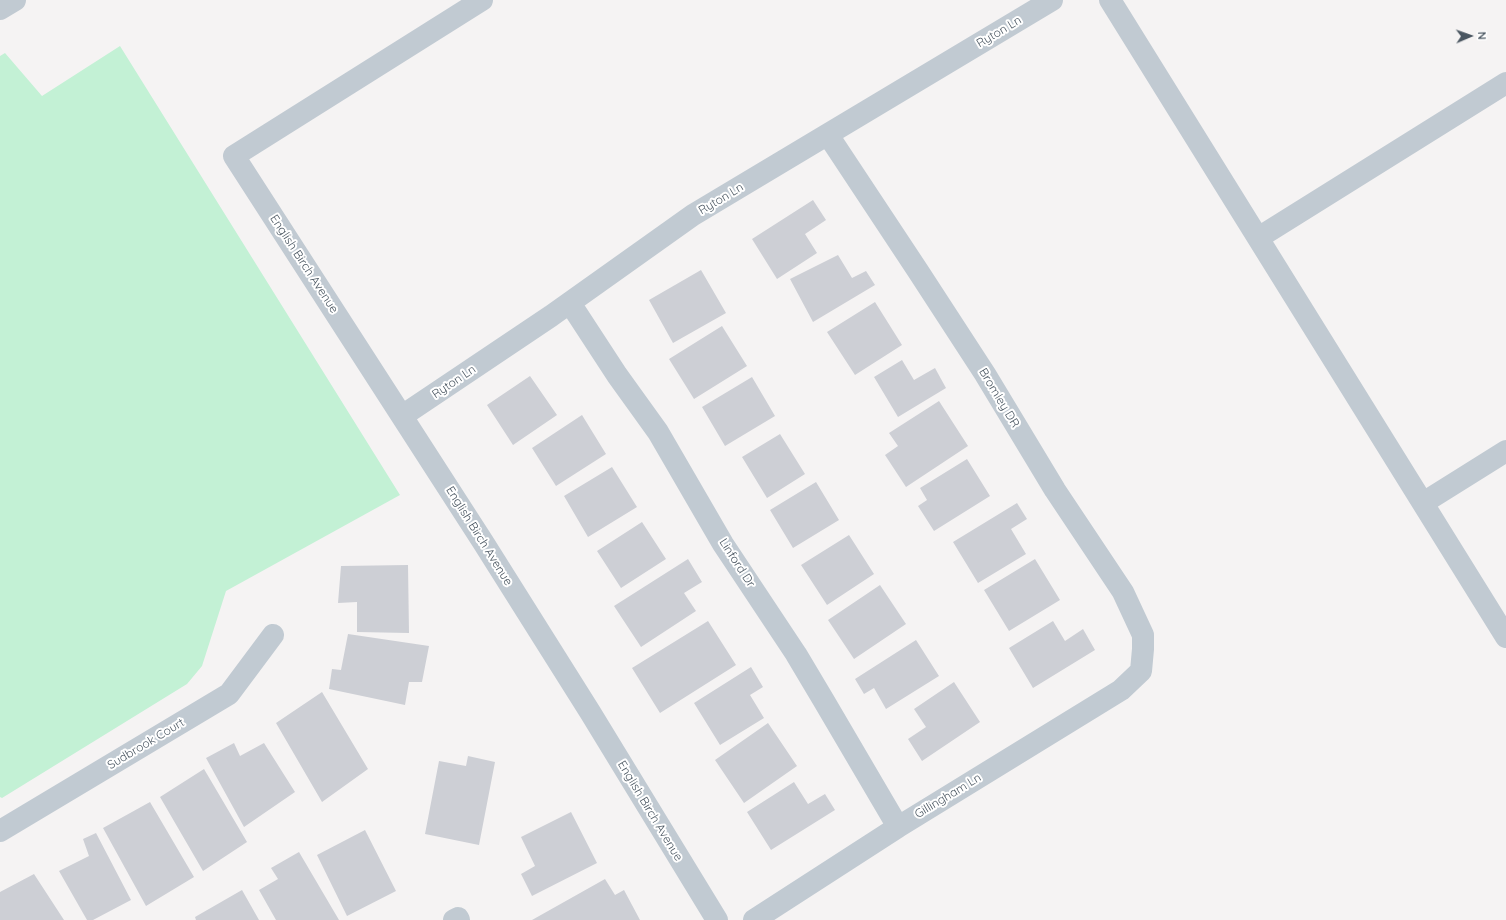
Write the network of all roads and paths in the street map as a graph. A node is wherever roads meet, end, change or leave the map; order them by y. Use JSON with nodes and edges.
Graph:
{"nodes":[{"id":1,"x":15,"y":0,"type":"edge"},
{"id":2,"x":482,"y":0,"type":"edge"},
{"id":3,"x":1052,"y":0,"type":"edge"},
{"id":4,"x":1110,"y":0,"type":"edge"},
{"id":5,"x":0,"y":9,"type":"edge"},
{"id":6,"x":1506,"y":83,"type":"edge"},
{"id":7,"x":828,"y":135,"type":"junction"},
{"id":8,"x":1258,"y":238,"type":"junction"},
{"id":9,"x":570,"y":303,"type":"junction"},
{"id":10,"x":402,"y":416,"type":"junction"},
{"id":11,"x":1506,"y":451,"type":"edge"},
{"id":12,"x":1423,"y":503,"type":"junction"},
{"id":13,"x":273,"y":635,"type":"dead end"},
{"id":14,"x":1506,"y":637,"type":"edge"},
{"id":15,"x":1140,"y":671,"type":"joint"},
{"id":16,"x":898,"y":827,"type":"junction"},
{"id":17,"x":0,"y":831,"type":"edge"},
{"id":18,"x":717,"y":920,"type":"edge"},
{"id":19,"x":754,"y":920,"type":"edge"}],
"edges":[{"from":1,"to":5,"type":"street"},
{"from":2,"to":10,"type":"street","name":"English Birch Avenue"},
{"from":3,"to":7,"type":"street","name":"Ryton Ln"},
{"from":4,"to":8,"type":"street"},
{"from":6,"to":8,"type":"street"},
{"from":7,"to":9,"type":"street","name":"Ryton Ln"},
{"from":7,"to":15,"type":"street","name":"Bromley DR"},
{"from":8,"to":12,"type":"street"},
{"from":9,"to":10,"type":"street","name":"Ryton Ln"},
{"from":9,"to":16,"type":"street","name":"Linford Dr"},
{"from":10,"to":18,"type":"street","name":"English Birch Avenue"},
{"from":11,"to":12,"type":"street"},
{"from":12,"to":14,"type":"street"},
{"from":13,"to":17,"type":"street","name":"Sudbrook Court"},
{"from":15,"to":16,"type":"street","name":"Gillingham Ln"},
{"from":16,"to":19,"type":"street","name":"Gillingham Ln"}]}
